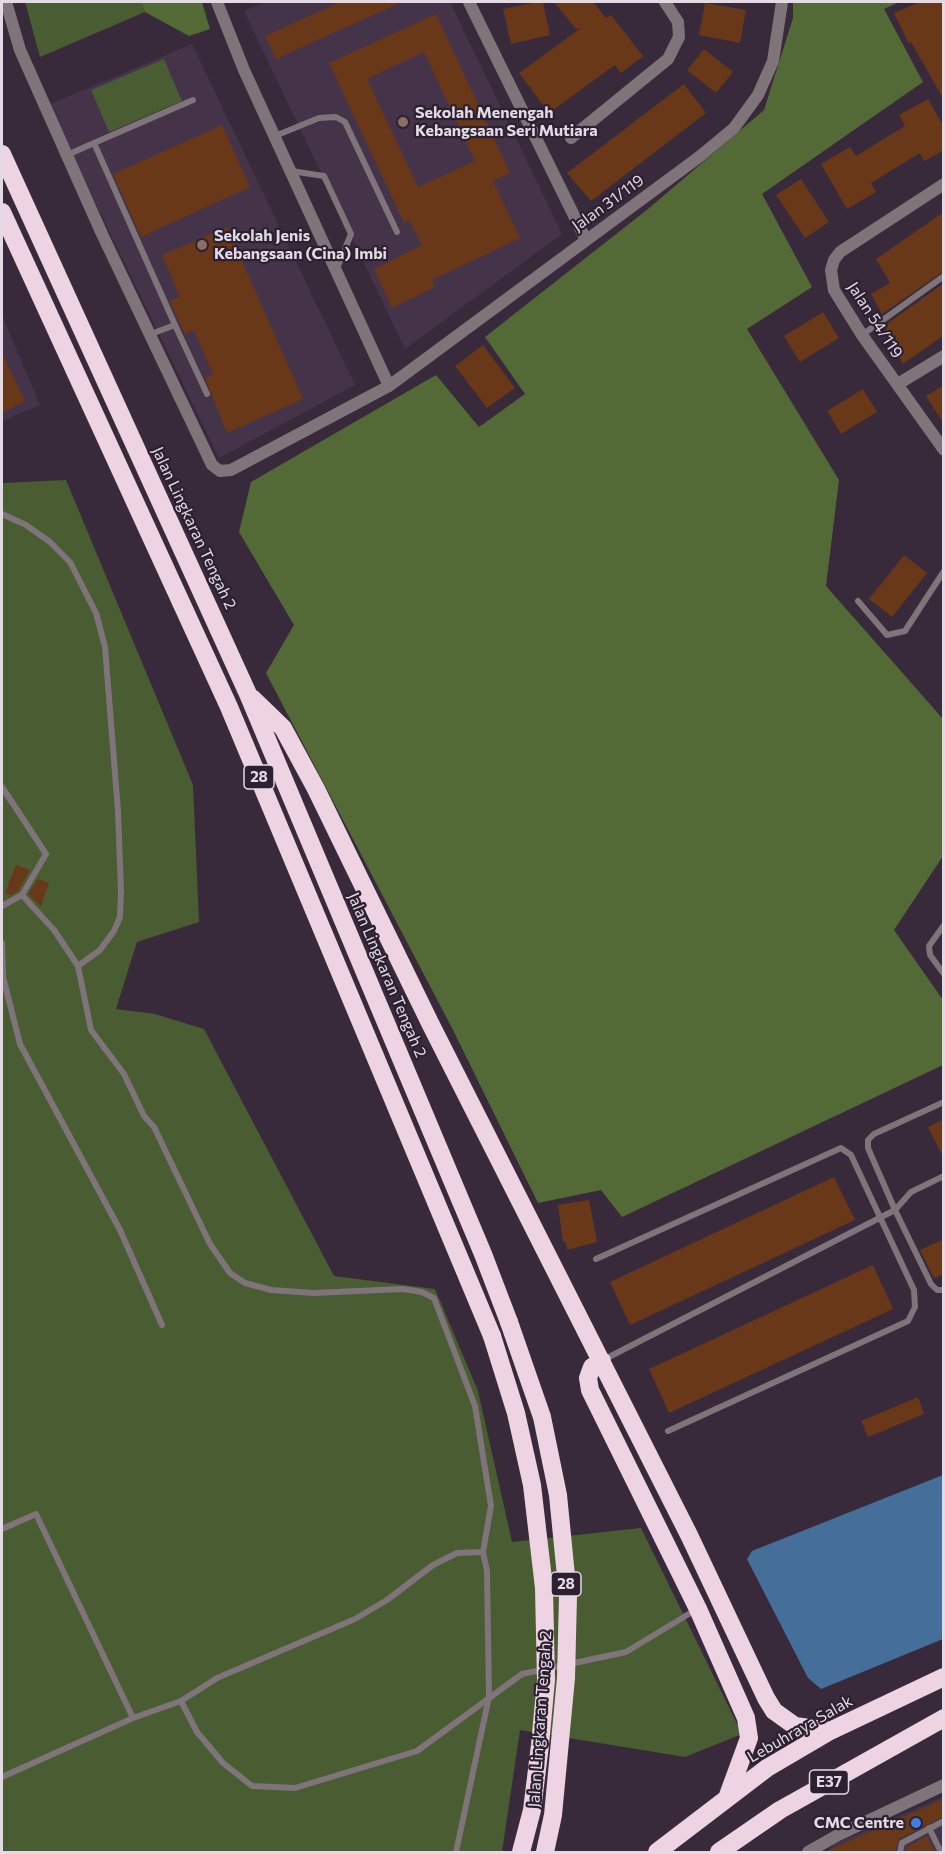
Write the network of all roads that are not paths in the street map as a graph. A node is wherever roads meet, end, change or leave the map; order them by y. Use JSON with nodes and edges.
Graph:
{"nodes":[{"id":1,"x":6,"y":2,"type":"edge"},
{"id":2,"x":217,"y":2,"type":"edge"},
{"id":3,"x":469,"y":2,"type":"edge"},
{"id":4,"x":665,"y":2,"type":"edge"},
{"id":5,"x":782,"y":2,"type":"edge"},
{"id":6,"x":193,"y":100,"type":"dead end"},
{"id":7,"x":274,"y":136,"type":"junction"},
{"id":8,"x":571,"y":138,"type":"dead end"},
{"id":9,"x":94,"y":143,"type":"junction"},
{"id":10,"x":2,"y":154,"type":"edge"},
{"id":11,"x":67,"y":155,"type":"junction"},
{"id":12,"x":290,"y":171,"type":"junction"},
{"id":13,"x":944,"y":184,"type":"edge"},
{"id":14,"x":2,"y":213,"type":"edge"},
{"id":15,"x":397,"y":232,"type":"dead end"},
{"id":16,"x":585,"y":240,"type":"junction"},
{"id":17,"x":336,"y":271,"type":"junction"},
{"id":18,"x":944,"y":276,"type":"edge"},
{"id":19,"x":175,"y":325,"type":"junction"},
{"id":20,"x":151,"y":334,"type":"junction"},
{"id":21,"x":862,"y":335,"type":"junction"},
{"id":22,"x":944,"y":356,"type":"edge"},
{"id":23,"x":898,"y":384,"type":"junction"},
{"id":24,"x":388,"y":386,"type":"junction"},
{"id":25,"x":207,"y":394,"type":"dead end"},
{"id":26,"x":944,"y":450,"type":"edge"},
{"id":27,"x":2,"y":514,"type":"edge"},
{"id":28,"x":944,"y":571,"type":"edge"},
{"id":29,"x":858,"y":601,"type":"dead end"},
{"id":30,"x":248,"y":694,"type":"junction"},
{"id":31,"x":2,"y":788,"type":"edge"},
{"id":32,"x":21,"y":896,"type":"junction"},
{"id":33,"x":2,"y":906,"type":"edge"},
{"id":34,"x":944,"y":925,"type":"edge"},
{"id":35,"x":2,"y":943,"type":"edge"},
{"id":36,"x":78,"y":966,"type":"junction"},
{"id":37,"x":944,"y":974,"type":"edge"},
{"id":38,"x":944,"y":1102,"type":"edge"},
{"id":39,"x":944,"y":1176,"type":"edge"},
{"id":40,"x":895,"y":1210,"type":"junction"},
{"id":41,"x":881,"y":1218,"type":"junction"},
{"id":42,"x":596,"y":1259,"type":"dead end"},
{"id":43,"x":944,"y":1290,"type":"edge"},
{"id":44,"x":162,"y":1325,"type":"dead end"},
{"id":45,"x":602,"y":1360,"type":"junction"},
{"id":46,"x":668,"y":1431,"type":"dead end"},
{"id":47,"x":2,"y":1529,"type":"edge"},
{"id":48,"x":483,"y":1552,"type":"junction"},
{"id":49,"x":698,"y":1609,"type":"junction"},
{"id":50,"x":944,"y":1677,"type":"edge"},
{"id":51,"x":489,"y":1697,"type":"junction"},
{"id":52,"x":181,"y":1701,"type":"junction"},
{"id":53,"x":133,"y":1718,"type":"junction"},
{"id":54,"x":944,"y":1718,"type":"edge"},
{"id":55,"x":830,"y":1731,"type":"junction"},
{"id":56,"x":2,"y":1777,"type":"edge"},
{"id":57,"x":944,"y":1785,"type":"edge"},
{"id":58,"x":727,"y":1798,"type":"junction"},
{"id":59,"x":944,"y":1821,"type":"edge"},
{"id":60,"x":929,"y":1828,"type":"junction"},
{"id":61,"x":816,"y":1850,"type":"edge"},
{"id":62,"x":456,"y":1852,"type":"edge"},
{"id":63,"x":521,"y":1852,"type":"edge"},
{"id":64,"x":545,"y":1852,"type":"edge"},
{"id":65,"x":657,"y":1852,"type":"edge"},
{"id":66,"x":719,"y":1852,"type":"edge"},
{"id":67,"x":900,"y":1852,"type":"edge"},
{"id":68,"x":941,"y":1852,"type":"edge"}],
"edges":[{"from":1,"to":11,"type":"street"},
{"from":2,"to":7,"type":"street"},
{"from":3,"to":16,"type":"street"},
{"from":4,"to":8,"type":"street"},
{"from":5,"to":16,"type":"street","name":"Jalan 31/119"},
{"from":6,"to":9,"type":"lane"},
{"from":7,"to":12,"type":"street"},
{"from":7,"to":15,"type":"lane"},
{"from":9,"to":11,"type":"lane"},
{"from":9,"to":19,"type":"lane"},
{"from":10,"to":30,"type":"highway","name":"Jalan Lingkaran Tengah 2","number":"28"},
{"from":11,"to":20,"type":"street"},
{"from":12,"to":17,"type":"street"},
{"from":12,"to":17,"type":"lane"},
{"from":13,"to":21,"type":"street","name":"Jalan 54/119"},
{"from":14,"to":63,"type":"highway","name":"Jalan Lingkaran Tengah 2","number":"28","bridge":true},
{"from":16,"to":24,"type":"street","name":"Jalan 31/119"},
{"from":17,"to":24,"type":"street"},
{"from":18,"to":21,"type":"lane"},
{"from":19,"to":20,"type":"lane"},
{"from":19,"to":25,"type":"lane"},
{"from":20,"to":24,"type":"street","name":"Jalan 31/119"},
{"from":21,"to":23,"type":"street","name":"Jalan 54/119"},
{"from":22,"to":23,"type":"street"},
{"from":23,"to":26,"type":"street","name":"Jalan 54/119"},
{"from":27,"to":36,"type":"lane"},
{"from":28,"to":29,"type":"lane"},
{"from":30,"to":45,"type":"highway"},
{"from":30,"to":64,"type":"highway","name":"Jalan Lingkaran Tengah 2","number":"28","bridge":true},
{"from":31,"to":32,"type":"lane"},
{"from":32,"to":33,"type":"lane"},
{"from":32,"to":36,"type":"lane"},
{"from":34,"to":37,"type":"lane"},
{"from":35,"to":44,"type":"lane"},
{"from":36,"to":48,"type":"lane"},
{"from":38,"to":40,"type":"lane"},
{"from":39,"to":40,"type":"lane"},
{"from":40,"to":41,"type":"lane"},
{"from":40,"to":43,"type":"lane"},
{"from":41,"to":42,"type":"lane"},
{"from":41,"to":45,"type":"lane"},
{"from":41,"to":46,"type":"lane"},
{"from":45,"to":49,"type":"highway"},
{"from":45,"to":55,"type":"highway"},
{"from":47,"to":53,"type":"lane"},
{"from":48,"to":51,"type":"lane"},
{"from":48,"to":52,"type":"lane"},
{"from":49,"to":51,"type":"lane"},
{"from":49,"to":58,"type":"highway"},
{"from":50,"to":55,"type":"highway","name":"Lebuhraya Salak","number":"E37"},
{"from":51,"to":52,"type":"lane"},
{"from":51,"to":62,"type":"lane"},
{"from":52,"to":53,"type":"lane"},
{"from":53,"to":56,"type":"lane"},
{"from":54,"to":66,"type":"highway","number":"E37"},
{"from":55,"to":58,"type":"highway","name":"Lebuhraya Salak","number":"E37"},
{"from":57,"to":61,"type":"street"},
{"from":58,"to":65,"type":"highway","name":"Lebuhraya Salak","number":"E37"},
{"from":59,"to":60,"type":"lane"},
{"from":60,"to":67,"type":"lane"},
{"from":60,"to":68,"type":"lane"}]}
